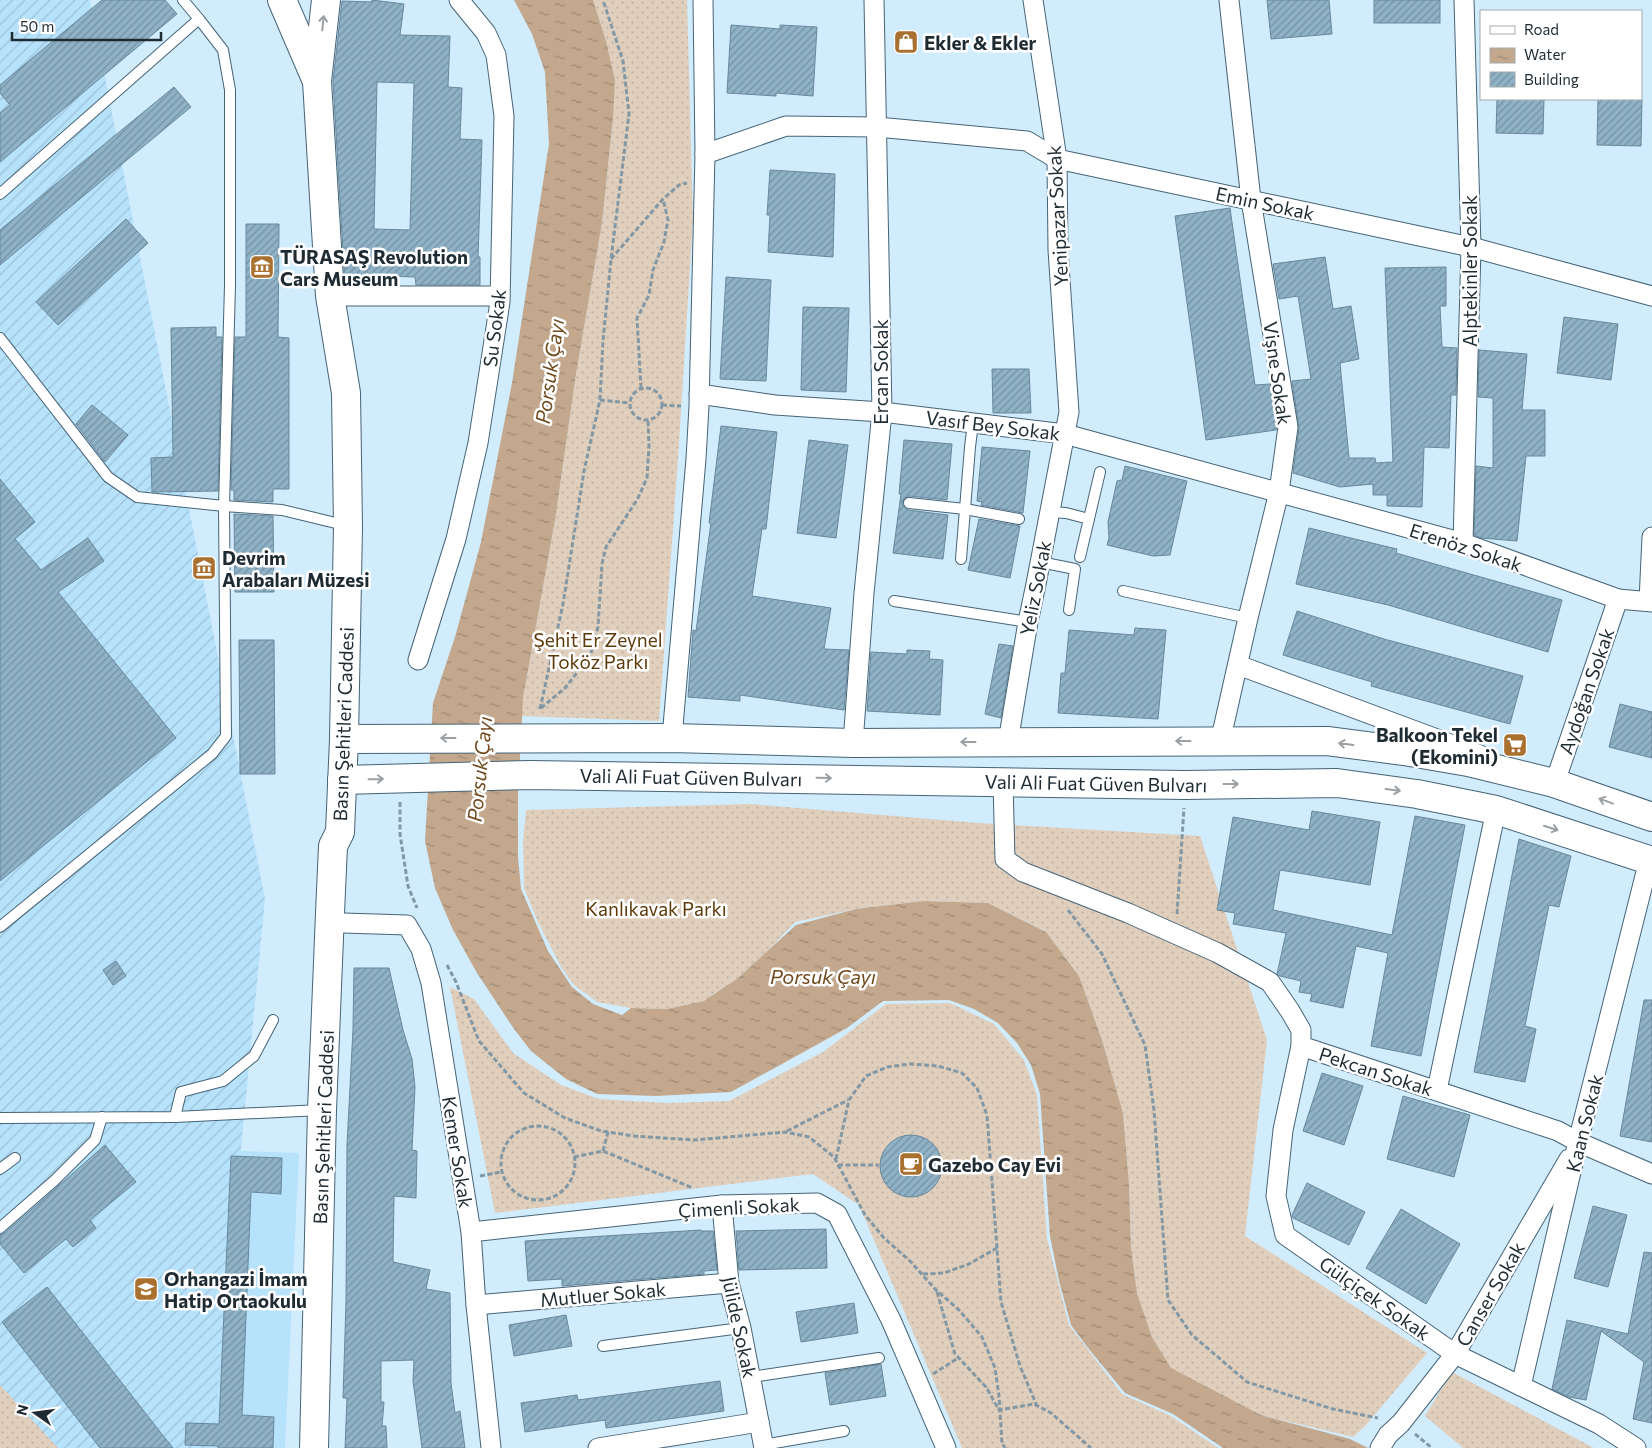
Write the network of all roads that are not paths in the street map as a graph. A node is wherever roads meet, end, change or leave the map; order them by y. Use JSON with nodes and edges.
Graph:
{"nodes":[{"id":1,"x":183,"y":0,"type":"edge"},
{"id":2,"x":282,"y":0,"type":"edge"},
{"id":3,"x":326,"y":0,"type":"edge"},
{"id":4,"x":459,"y":0,"type":"edge"},
{"id":5,"x":703,"y":0,"type":"edge"},
{"id":6,"x":874,"y":0,"type":"edge"},
{"id":7,"x":1033,"y":0,"type":"edge"},
{"id":8,"x":1229,"y":0,"type":"edge"},
{"id":9,"x":1464,"y":0,"type":"edge"},
{"id":10,"x":199,"y":19,"type":"junction"},
{"id":11,"x":317,"y":81,"type":"junction"},
{"id":12,"x":877,"y":127,"type":"junction"},
{"id":13,"x":705,"y":154,"type":"junction"},
{"id":14,"x":1057,"y":159,"type":"junction"},
{"id":15,"x":0,"y":194,"type":"edge"},
{"id":16,"x":1251,"y":200,"type":"junction"},
{"id":17,"x":1471,"y":247,"type":"junction"},
{"id":18,"x":330,"y":296,"type":"junction"},
{"id":19,"x":500,"y":296,"type":"junction"},
{"id":20,"x":1652,"y":296,"type":"edge"},
{"id":21,"x":0,"y":338,"type":"edge"},
{"id":22,"x":699,"y":394,"type":"junction"},
{"id":23,"x":882,"y":412,"type":"junction"},
{"id":24,"x":973,"y":423,"type":"junction"},
{"id":25,"x":1065,"y":434,"type":"junction"},
{"id":26,"x":1100,"y":472,"type":"dead end"},
{"id":27,"x":1279,"y":492,"type":"junction"},
{"id":28,"x":909,"y":502,"type":"dead end"},
{"id":29,"x":224,"y":506,"type":"junction"},
{"id":30,"x":965,"y":509,"type":"junction"},
{"id":31,"x":1050,"y":512,"type":"junction"},
{"id":32,"x":1019,"y":518,"type":"dead end"},
{"id":33,"x":1089,"y":518,"type":"junction"},
{"id":34,"x":348,"y":526,"type":"junction"},
{"id":35,"x":1652,"y":536,"type":"edge"},
{"id":36,"x":1463,"y":543,"type":"junction"},
{"id":37,"x":1080,"y":557,"type":"dead end"},
{"id":38,"x":962,"y":559,"type":"dead end"},
{"id":39,"x":1040,"y":562,"type":"junction"},
{"id":40,"x":1123,"y":591,"type":"dead end"},
{"id":41,"x":1618,"y":599,"type":"junction"},
{"id":42,"x":894,"y":601,"type":"dead end"},
{"id":43,"x":1651,"y":601,"type":"edge"},
{"id":44,"x":1069,"y":610,"type":"dead end"},
{"id":45,"x":1248,"y":618,"type":"junction"},
{"id":46,"x":1028,"y":622,"type":"junction"},
{"id":47,"x":418,"y":660,"type":"dead end"},
{"id":48,"x":1238,"y":666,"type":"junction"},
{"id":49,"x":672,"y":738,"type":"junction"},
{"id":50,"x":344,"y":739,"type":"junction"},
{"id":51,"x":1219,"y":741,"type":"junction"},
{"id":52,"x":1008,"y":742,"type":"junction"},
{"id":53,"x":853,"y":743,"type":"junction"},
{"id":54,"x":342,"y":780,"type":"junction"},
{"id":55,"x":1003,"y":782,"type":"junction"},
{"id":56,"x":1554,"y":783,"type":"junction"},
{"id":57,"x":1496,"y":810,"type":"junction"},
{"id":58,"x":1652,"y":818,"type":"edge"},
{"id":59,"x":340,"y":832,"type":"junction"},
{"id":60,"x":1651,"y":860,"type":"edge"},
{"id":61,"x":343,"y":923,"type":"junction"},
{"id":62,"x":0,"y":927,"type":"edge"},
{"id":63,"x":273,"y":1020,"type":"dead end"},
{"id":64,"x":325,"y":1031,"type":"junction"},
{"id":65,"x":1301,"y":1046,"type":"junction"},
{"id":66,"x":1437,"y":1090,"type":"junction"},
{"id":67,"x":322,"y":1110,"type":"junction"},
{"id":68,"x":102,"y":1117,"type":"junction"},
{"id":69,"x":175,"y":1117,"type":"junction"},
{"id":70,"x":0,"y":1118,"type":"edge"},
{"id":71,"x":1578,"y":1142,"type":"junction"},
{"id":72,"x":15,"y":1158,"type":"dead end"},
{"id":73,"x":0,"y":1169,"type":"edge"},
{"id":74,"x":1652,"y":1174,"type":"edge"},
{"id":75,"x":722,"y":1205,"type":"junction"},
{"id":76,"x":0,"y":1228,"type":"edge"},
{"id":77,"x":471,"y":1232,"type":"junction"},
{"id":78,"x":729,"y":1283,"type":"junction"},
{"id":79,"x":476,"y":1305,"type":"junction"},
{"id":80,"x":741,"y":1328,"type":"junction"},
{"id":81,"x":603,"y":1346,"type":"dead end"},
{"id":82,"x":1455,"y":1354,"type":"junction"},
{"id":83,"x":879,"y":1358,"type":"dead end"},
{"id":84,"x":751,"y":1377,"type":"junction"},
{"id":85,"x":1521,"y":1386,"type":"junction"},
{"id":86,"x":759,"y":1422,"type":"junction"},
{"id":87,"x":844,"y":1431,"type":"dead end"},
{"id":88,"x":1389,"y":1435,"type":"edge"},
{"id":89,"x":763,"y":1446,"type":"edge"},
{"id":90,"x":314,"y":1448,"type":"edge"},
{"id":91,"x":491,"y":1448,"type":"edge"},
{"id":92,"x":598,"y":1448,"type":"edge"},
{"id":93,"x":946,"y":1448,"type":"edge"},
{"id":94,"x":1636,"y":1448,"type":"edge"}],
"edges":[{"from":1,"to":10,"type":"lane"},
{"from":2,"to":11,"type":"main road"},
{"from":11,"to":3,"type":"main road","name":"Basın Şehitleri Caddesi","one_way":true},
{"from":4,"to":19,"type":"street","name":"Su Sokak"},
{"from":5,"to":13,"type":"street"},
{"from":6,"to":12,"type":"street","name":"Ercan Sokak"},
{"from":7,"to":14,"type":"street","name":"Yenipazar Sokak"},
{"from":8,"to":16,"type":"street","name":"Vişne Sokak"},
{"from":9,"to":17,"type":"street","name":"Alptekinler Sokak"},
{"from":10,"to":15,"type":"lane"},
{"from":10,"to":29,"type":"lane"},
{"from":11,"to":18,"type":"main road","name":"Basın Şehitleri Caddesi"},
{"from":12,"to":13,"type":"street","name":"Emin Sokak"},
{"from":12,"to":14,"type":"street","name":"Emin Sokak"},
{"from":12,"to":23,"type":"street","name":"Ercan Sokak"},
{"from":13,"to":22,"type":"street"},
{"from":14,"to":16,"type":"street","name":"Emin Sokak"},
{"from":14,"to":25,"type":"street","name":"Yenipazar Sokak"},
{"from":16,"to":17,"type":"street","name":"Emin Sokak"},
{"from":16,"to":27,"type":"street","name":"Vişne Sokak"},
{"from":17,"to":20,"type":"street","name":"Emin Sokak"},
{"from":17,"to":36,"type":"street","name":"Alptekinler Sokak"},
{"from":18,"to":19,"type":"street"},
{"from":18,"to":34,"type":"main road","name":"Basın Şehitleri Caddesi"},
{"from":19,"to":47,"type":"street","name":"Su Sokak"},
{"from":21,"to":29,"type":"lane"},
{"from":22,"to":23,"type":"street","name":"Vasıf Bey Sokak"},
{"from":22,"to":49,"type":"street"},
{"from":23,"to":24,"type":"street","name":"Vasıf Bey Sokak"},
{"from":23,"to":53,"type":"street","name":"Ercan Sokak"},
{"from":24,"to":25,"type":"street","name":"Vasıf Bey Sokak"},
{"from":24,"to":30,"type":"lane"},
{"from":25,"to":27,"type":"street","name":"Vasıf Bey Sokak"},
{"from":25,"to":31,"type":"street","name":"Yeliz Sokak"},
{"from":26,"to":33,"type":"lane"},
{"from":27,"to":36,"type":"street","name":"Erenöz Sokak"},
{"from":27,"to":45,"type":"street","name":"Vişne Sokak"},
{"from":28,"to":30,"type":"lane"},
{"from":29,"to":34,"type":"lane"},
{"from":29,"to":62,"type":"lane"},
{"from":30,"to":32,"type":"lane"},
{"from":30,"to":38,"type":"lane"},
{"from":31,"to":33,"type":"lane"},
{"from":31,"to":39,"type":"street","name":"Yeliz Sokak"},
{"from":33,"to":37,"type":"lane"},
{"from":34,"to":50,"type":"main road","name":"Basın Şehitleri Caddesi"},
{"from":35,"to":43,"type":"street"},
{"from":36,"to":41,"type":"street","name":"Erenöz Sokak"},
{"from":39,"to":44,"type":"lane"},
{"from":39,"to":46,"type":"street","name":"Yeliz Sokak"},
{"from":40,"to":45,"type":"lane"},
{"from":41,"to":43,"type":"street","name":"Erenöz Sokak"},
{"from":41,"to":56,"type":"street","name":"Aydoğan Sokak"},
{"from":42,"to":46,"type":"lane"},
{"from":45,"to":48,"type":"street","name":"Vişne Sokak"},
{"from":46,"to":52,"type":"street","name":"Yeliz Sokak"},
{"from":48,"to":51,"type":"street","name":"Vişne Sokak"},
{"from":48,"to":56,"type":"street"},
{"from":49,"to":50,"type":"main road","name":"Vali Ali Fuat Güven Bulvarı","one_way":true},
{"from":49,"to":53,"type":"main road","name":"Vali Ali Fuat Güven Bulvarı"},
{"from":50,"to":54,"type":"main road","name":"Basın Şehitleri Caddesi"},
{"from":51,"to":52,"type":"main road","name":"Vali Ali Fuat Güven Bulvarı","one_way":true},
{"from":56,"to":51,"type":"main road","name":"Vali Ali Fuat Güven Bulvarı","one_way":true},
{"from":52,"to":53,"type":"main road","name":"Vali Ali Fuat Güven Bulvarı","one_way":true},
{"from":54,"to":55,"type":"main road","name":"Vali Ali Fuat Güven Bulvarı","one_way":true},
{"from":54,"to":59,"type":"main road","name":"Basın Şehitleri Caddesi"},
{"from":55,"to":57,"type":"main road","name":"Vali Ali Fuat Güven Bulvarı","one_way":true},
{"from":55,"to":65,"type":"street","name":"Pekcan Sokak"},
{"from":58,"to":56,"type":"main road","name":"Vali Ali Fuat Güven Bulvarı","one_way":true},
{"from":57,"to":60,"type":"main road","name":"Vali Ali Fuat Güven Bulvarı","one_way":true},
{"from":57,"to":66,"type":"street"},
{"from":59,"to":61,"type":"main road"},
{"from":59,"to":64,"type":"main road","name":"Basın Şehitleri Caddesi"},
{"from":60,"to":71,"type":"street","name":"Kaan Sokak"},
{"from":61,"to":64,"type":"main road"},
{"from":61,"to":77,"type":"street","name":"Kemer Sokak"},
{"from":63,"to":69,"type":"lane"},
{"from":64,"to":67,"type":"main road","name":"Basın Şehitleri Caddesi"},
{"from":65,"to":66,"type":"street","name":"Pekcan Sokak"},
{"from":65,"to":82,"type":"street","name":"Gülçiçek Sokak"},
{"from":66,"to":71,"type":"street","name":"Pekcan Sokak"},
{"from":67,"to":69,"type":"lane"},
{"from":67,"to":90,"type":"main road","name":"Basın Şehitleri Caddesi"},
{"from":68,"to":69,"type":"lane"},
{"from":68,"to":70,"type":"lane"},
{"from":68,"to":76,"type":"lane"},
{"from":71,"to":74,"type":"street","name":"Pekcan Sokak"},
{"from":71,"to":82,"type":"street","name":"Canser Sokak"},
{"from":71,"to":85,"type":"street","name":"Kaan Sokak"},
{"from":72,"to":73,"type":"lane"},
{"from":75,"to":77,"type":"street","name":"Çimenli Sokak"},
{"from":75,"to":78,"type":"street","name":"Jülide Sokak"},
{"from":75,"to":93,"type":"street","name":"Çimenli Sokak"},
{"from":77,"to":79,"type":"street","name":"Kemer Sokak"},
{"from":78,"to":79,"type":"street","name":"Mutluer Sokak"},
{"from":78,"to":80,"type":"street","name":"Jülide Sokak"},
{"from":79,"to":91,"type":"street","name":"Kemer Sokak"},
{"from":80,"to":81,"type":"lane"},
{"from":80,"to":84,"type":"street","name":"Jülide Sokak"},
{"from":82,"to":85,"type":"street","name":"Gülçiçek Sokak"},
{"from":82,"to":88,"type":"street","name":"Canser Sokak"},
{"from":83,"to":84,"type":"lane"},
{"from":84,"to":86,"type":"street","name":"Jülide Sokak"},
{"from":85,"to":94,"type":"street","name":"Gülçiçek Sokak"},
{"from":86,"to":89,"type":"street","name":"Jülide Sokak"},
{"from":86,"to":92,"type":"street"},
{"from":87,"to":89,"type":"lane"}]}
